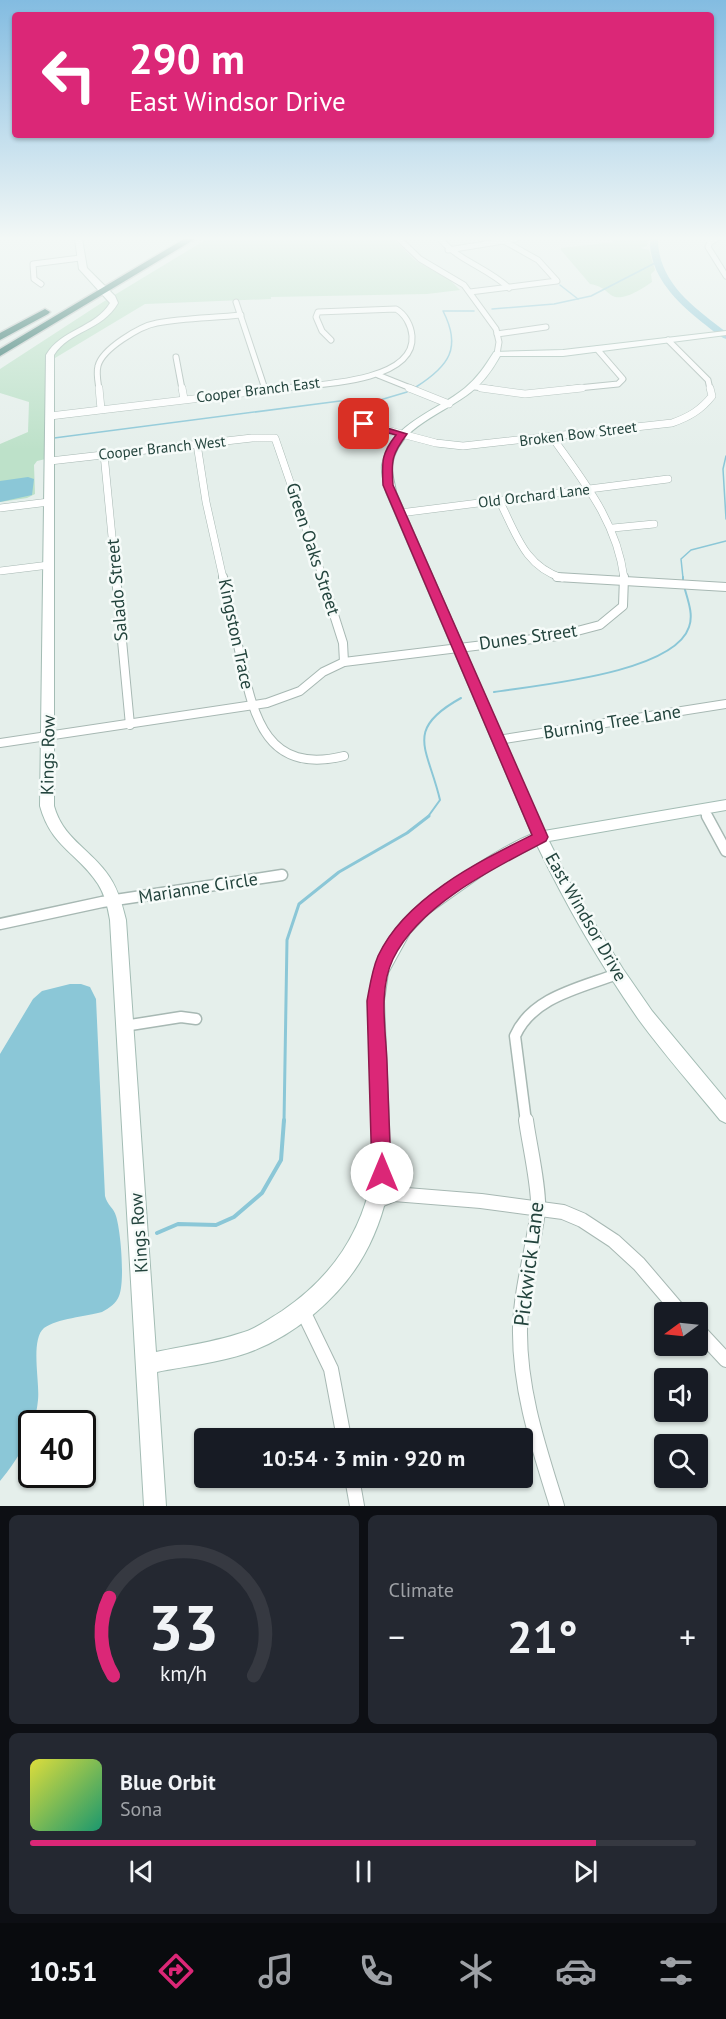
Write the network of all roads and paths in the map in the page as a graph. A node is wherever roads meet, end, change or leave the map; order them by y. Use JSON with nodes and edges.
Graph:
{"nodes":[{"id":1,"x":51,"y":309,"type":"edge"},
{"id":2,"x":65,"y":309,"type":"edge"},
{"id":3,"x":110,"y":309,"type":"edge"},
{"id":4,"x":239,"y":309,"type":"edge"},
{"id":5,"x":386,"y":309,"type":"edge"},
{"id":6,"x":397,"y":309,"type":"edge"},
{"id":7,"x":483,"y":309,"type":"edge"},
{"id":8,"x":241,"y":315,"type":"junction"},
{"id":9,"x":546,"y":327,"type":"dead end"},
{"id":10,"x":726,"y":333,"type":"edge"},
{"id":11,"x":497,"y":334,"type":"junction"},
{"id":12,"x":0,"y":337,"type":"edge"},
{"id":13,"x":331,"y":340,"type":"dead end"},
{"id":14,"x":668,"y":340,"type":"junction"},
{"id":15,"x":597,"y":349,"type":"junction"},
{"id":16,"x":0,"y":353,"type":"edge"},
{"id":17,"x":497,"y":354,"type":"junction"},
{"id":18,"x":176,"y":357,"type":"dead end"},
{"id":19,"x":378,"y":375,"type":"junction"},
{"id":20,"x":475,"y":387,"type":"junction"},
{"id":21,"x":265,"y":390,"type":"junction"},
{"id":22,"x":184,"y":399,"type":"junction"},
{"id":23,"x":449,"y":404,"type":"junction"},
{"id":24,"x":101,"y":409,"type":"junction"},
{"id":25,"x":50,"y":416,"type":"junction"},
{"id":26,"x":364,"y":424,"type":"dead end"},
{"id":27,"x":402,"y":434,"type":"junction"},
{"id":28,"x":552,"y":437,"type":"junction"},
{"id":29,"x":275,"y":438,"type":"joint"},
{"id":30,"x":197,"y":444,"type":"junction"},
{"id":31,"x":104,"y":454,"type":"junction"},
{"id":32,"x":50,"y":461,"type":"junction"},
{"id":33,"x":668,"y":479,"type":"dead end"},
{"id":34,"x":588,"y":489,"type":"junction"},
{"id":35,"x":499,"y":500,"type":"junction"},
{"id":36,"x":49,"y":502,"type":"junction"},
{"id":37,"x":0,"y":508,"type":"edge"},
{"id":38,"x":400,"y":513,"type":"junction"},
{"id":39,"x":654,"y":524,"type":"dead end"},
{"id":40,"x":613,"y":528,"type":"junction"},
{"id":41,"x":49,"y":565,"type":"junction"},
{"id":42,"x":0,"y":571,"type":"edge"},
{"id":43,"x":626,"y":582,"type":"junction"},
{"id":44,"x":726,"y":587,"type":"edge"},
{"id":45,"x":458,"y":647,"type":"junction"},
{"id":46,"x":344,"y":662,"type":"junction"},
{"id":47,"x":726,"y":704,"type":"edge"},
{"id":48,"x":251,"y":706,"type":"junction"},
{"id":49,"x":130,"y":725,"type":"junction"},
{"id":50,"x":49,"y":736,"type":"junction"},
{"id":51,"x":498,"y":740,"type":"junction"},
{"id":52,"x":0,"y":742,"type":"edge"},
{"id":53,"x":344,"y":756,"type":"dead end"},
{"id":54,"x":726,"y":805,"type":"edge"},
{"id":55,"x":703,"y":809,"type":"junction"},
{"id":56,"x":540,"y":837,"type":"junction"},
{"id":57,"x":726,"y":851,"type":"edge"},
{"id":58,"x":282,"y":875,"type":"dead end"},
{"id":59,"x":114,"y":901,"type":"junction"},
{"id":60,"x":0,"y":924,"type":"edge"},
{"id":61,"x":617,"y":974,"type":"junction"},
{"id":62,"x":196,"y":1019,"type":"dead end"},
{"id":63,"x":124,"y":1026,"type":"junction"},
{"id":64,"x":726,"y":1114,"type":"edge"},
{"id":65,"x":377,"y":1201,"type":"junction"},
{"id":66,"x":538,"y":1208,"type":"junction"},
{"id":67,"x":671,"y":1302,"type":"edge"},
{"id":68,"x":302,"y":1309,"type":"junction"},
{"id":69,"x":708,"y":1341,"type":"edge"},
{"id":70,"x":726,"y":1360,"type":"edge"},
{"id":71,"x":147,"y":1364,"type":"junction"},
{"id":72,"x":342,"y":1428,"type":"edge"},
{"id":73,"x":354,"y":1488,"type":"edge"},
{"id":74,"x":155,"y":1506,"type":"edge"},
{"id":75,"x":357,"y":1506,"type":"edge"},
{"id":76,"x":557,"y":1506,"type":"edge"}],
"edges":[{"from":1,"to":12,"type":"highway"},
{"from":2,"to":16,"type":"highway"},
{"from":3,"to":25,"type":"street","name":"Kings Row"},
{"from":4,"to":8,"type":"street"},
{"from":5,"to":13,"type":"street","name":"Cooper Branch East"},
{"from":6,"to":19,"type":"street","name":"Cooper Branch East"},
{"from":7,"to":11,"type":"street","name":"East Windsor Drive"},
{"from":8,"to":21,"type":"street"},
{"from":8,"to":24,"type":"street"},
{"from":9,"to":11,"type":"street"},
{"from":10,"to":14,"type":"street"},
{"from":11,"to":17,"type":"street","name":"East Windsor Drive"},
{"from":14,"to":15,"type":"street"},
{"from":14,"to":28,"type":"street","name":"Broken Bow Street"},
{"from":15,"to":17,"type":"street"},
{"from":15,"to":20,"type":"street"},
{"from":17,"to":20,"type":"street","name":"East Windsor Drive"},
{"from":18,"to":22,"type":"street"},
{"from":19,"to":21,"type":"street","name":"Cooper Branch East"},
{"from":19,"to":23,"type":"street"},
{"from":20,"to":23,"type":"street","name":"East Windsor Drive"},
{"from":21,"to":22,"type":"street","name":"Cooper Branch East"},
{"from":22,"to":24,"type":"street","name":"Cooper Branch East"},
{"from":23,"to":27,"type":"street","name":"East Windsor Drive"},
{"from":24,"to":25,"type":"street","name":"Cooper Branch East"},
{"from":25,"to":32,"type":"street","name":"Kings Row"},
{"from":26,"to":27,"type":"street","name":"Broken Bow Street"},
{"from":27,"to":28,"type":"street","name":"Broken Bow Street"},
{"from":27,"to":38,"type":"street","name":"East Windsor Drive"},
{"from":28,"to":34,"type":"street","name":"Dunes Street"},
{"from":29,"to":30,"type":"street","name":"Cooper Branch West"},
{"from":29,"to":46,"type":"street","name":"Green Oaks Street"},
{"from":30,"to":31,"type":"street","name":"Cooper Branch West"},
{"from":30,"to":48,"type":"street","name":"Kingston Trace"},
{"from":31,"to":32,"type":"street","name":"Cooper Branch West"},
{"from":31,"to":49,"type":"street","name":"Salado Street"},
{"from":32,"to":36,"type":"street","name":"Kings Row"},
{"from":33,"to":34,"type":"street","name":"Old Orchard Lane"},
{"from":34,"to":35,"type":"street","name":"Old Orchard Lane"},
{"from":34,"to":40,"type":"street","name":"Dunes Street"},
{"from":35,"to":38,"type":"street","name":"Old Orchard Lane"},
{"from":35,"to":43,"type":"street"},
{"from":36,"to":37,"type":"street"},
{"from":36,"to":41,"type":"street","name":"Kings Row"},
{"from":38,"to":45,"type":"street","name":"East Windsor Drive"},
{"from":39,"to":40,"type":"street"},
{"from":40,"to":43,"type":"street","name":"Dunes Street"},
{"from":41,"to":42,"type":"street"},
{"from":41,"to":50,"type":"street","name":"Kings Row"},
{"from":43,"to":44,"type":"street"},
{"from":43,"to":45,"type":"street","name":"Dunes Street"},
{"from":45,"to":46,"type":"street","name":"Dunes Street"},
{"from":45,"to":51,"type":"street","name":"East Windsor Drive"},
{"from":46,"to":48,"type":"street","name":"Dunes Street"},
{"from":47,"to":51,"type":"street","name":"Burning Tree Lane"},
{"from":48,"to":49,"type":"street","name":"Dunes Street"},
{"from":48,"to":53,"type":"street","name":"Kingston Trace"},
{"from":49,"to":50,"type":"street","name":"Dunes Street"},
{"from":50,"to":52,"type":"street","name":"Dunes Street"},
{"from":50,"to":59,"type":"street","name":"Kings Row"},
{"from":51,"to":56,"type":"street","name":"East Windsor Drive"},
{"from":54,"to":55,"type":"street"},
{"from":55,"to":56,"type":"street"},
{"from":55,"to":57,"type":"street"},
{"from":56,"to":61,"type":"street","name":"East Windsor Drive"},
{"from":56,"to":65,"type":"street"},
{"from":58,"to":59,"type":"street","name":"Marianne Circle"},
{"from":59,"to":60,"type":"street","name":"Marianne Circle"},
{"from":59,"to":63,"type":"street","name":"Kings Row"},
{"from":61,"to":64,"type":"street","name":"East Windsor Drive"},
{"from":61,"to":66,"type":"street","name":"Pickwick Lane"},
{"from":62,"to":63,"type":"street"},
{"from":63,"to":71,"type":"street","name":"Kings Row"},
{"from":65,"to":66,"type":"street"},
{"from":65,"to":68,"type":"street"},
{"from":66,"to":67,"type":"street"},
{"from":66,"to":76,"type":"street","name":"Pickwick Lane"},
{"from":68,"to":71,"type":"street"},
{"from":68,"to":72,"type":"street"},
{"from":69,"to":70,"type":"street"},
{"from":71,"to":74,"type":"street","name":"Kings Row"},
{"from":73,"to":75,"type":"street"}]}
